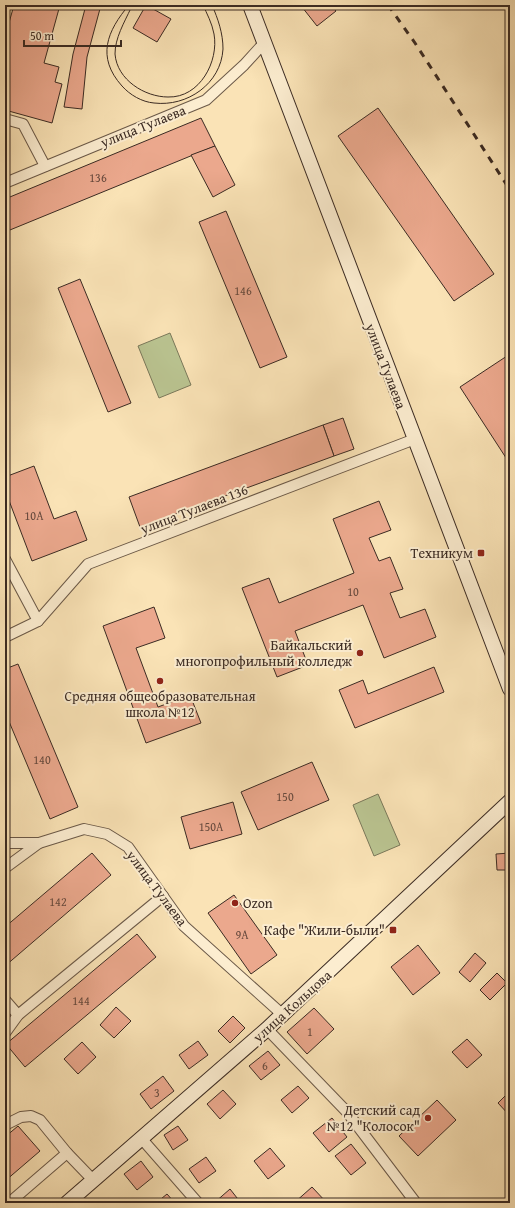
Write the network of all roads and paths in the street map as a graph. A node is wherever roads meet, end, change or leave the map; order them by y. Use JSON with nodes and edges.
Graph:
{"nodes":[{"id":1,"x":250,"y":5,"type":"edge"},
{"id":2,"x":264,"y":43,"type":"junction"},
{"id":3,"x":5,"y":119,"type":"edge"},
{"id":4,"x":45,"y":166,"type":"junction"},
{"id":5,"x":5,"y":183,"type":"edge"},
{"id":6,"x":415,"y":439,"type":"junction"},
{"id":7,"x":5,"y":559,"type":"edge"},
{"id":8,"x":38,"y":621,"type":"junction"},
{"id":9,"x":5,"y":636,"type":"edge"},
{"id":10,"x":510,"y":689,"type":"edge"},
{"id":11,"x":510,"y":801,"type":"edge"},
{"id":12,"x":5,"y":843,"type":"edge"},
{"id":13,"x":39,"y":843,"type":"junction"},
{"id":14,"x":5,"y":868,"type":"edge"},
{"id":15,"x":163,"y":896,"type":"junction"},
{"id":16,"x":5,"y":1000,"type":"edge"},
{"id":17,"x":18,"y":1015,"type":"junction"},
{"id":18,"x":283,"y":1015,"type":"junction"},
{"id":19,"x":267,"y":1030,"type":"junction"},
{"id":20,"x":5,"y":1033,"type":"edge"},
{"id":21,"x":5,"y":1125,"type":"edge"},
{"id":22,"x":141,"y":1138,"type":"junction"},
{"id":23,"x":66,"y":1153,"type":"junction"},
{"id":24,"x":93,"y":1180,"type":"junction"},
{"id":25,"x":9,"y":1203,"type":"edge"},
{"id":26,"x":67,"y":1203,"type":"edge"},
{"id":27,"x":198,"y":1203,"type":"edge"},
{"id":28,"x":416,"y":1203,"type":"edge"}],
"edges":[{"from":1,"to":2,"type":"main road","name":"улица Тулаева"},
{"from":2,"to":4,"type":"street","name":"улица Тулаева"},
{"from":2,"to":6,"type":"main road","name":"улица Тулаева"},
{"from":3,"to":4,"type":"street"},
{"from":4,"to":5,"type":"street","name":"улица Тулаева"},
{"from":6,"to":8,"type":"street","name":"улица Тулаева 136"},
{"from":6,"to":10,"type":"main road","name":"улица Тулаева"},
{"from":7,"to":8,"type":"street"},
{"from":8,"to":9,"type":"street","name":"улица Тулаева 136"},
{"from":11,"to":18,"type":"main road","name":"улица Кольцова"},
{"from":12,"to":13,"type":"street","name":"улица Тулаева"},
{"from":13,"to":14,"type":"street"},
{"from":13,"to":15,"type":"street","name":"улица Тулаева"},
{"from":15,"to":17,"type":"street"},
{"from":15,"to":18,"type":"street","name":"улица Тулаева"},
{"from":16,"to":17,"type":"street"},
{"from":17,"to":20,"type":"street"},
{"from":18,"to":19,"type":"main road","name":"улица Кольцова"},
{"from":19,"to":22,"type":"main road","name":"улица Кольцова"},
{"from":19,"to":28,"type":"street"},
{"from":21,"to":23,"type":"street"},
{"from":22,"to":24,"type":"main road","name":"улица Кольцова"},
{"from":22,"to":27,"type":"street"},
{"from":23,"to":24,"type":"street"},
{"from":23,"to":25,"type":"street"},
{"from":24,"to":26,"type":"main road","name":"улица Кольцова"}]}
